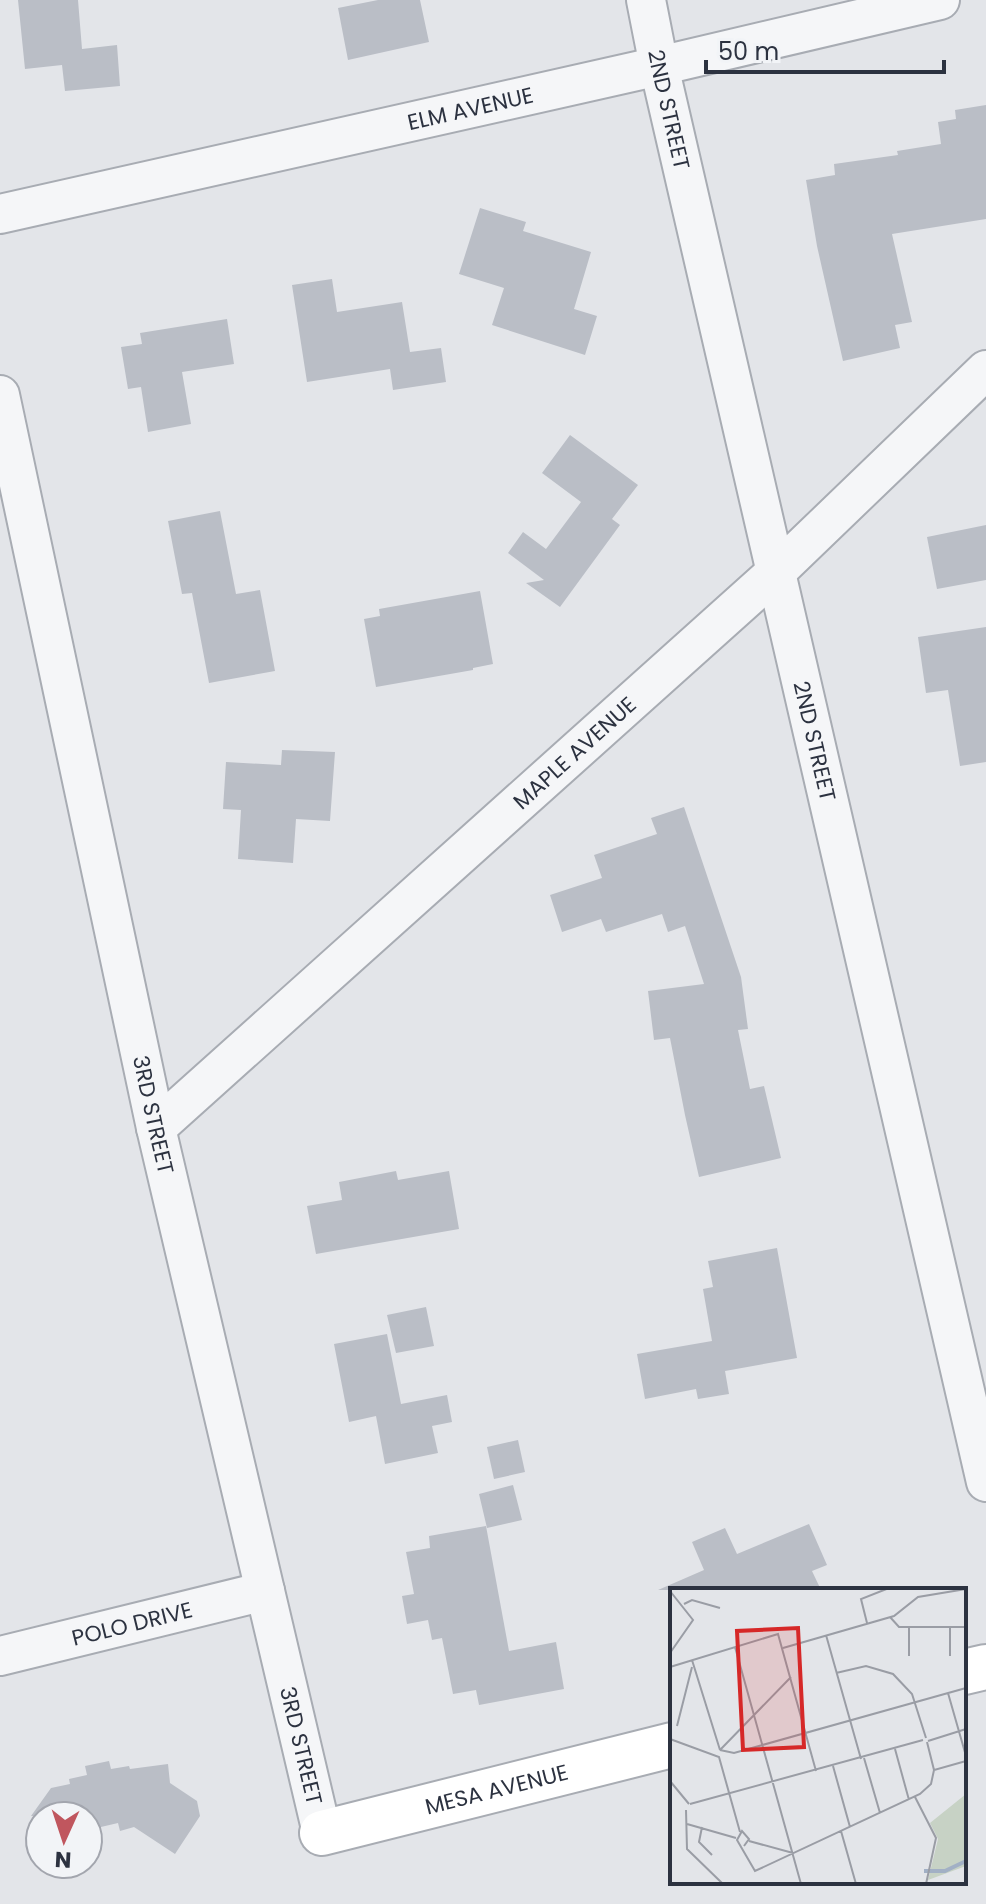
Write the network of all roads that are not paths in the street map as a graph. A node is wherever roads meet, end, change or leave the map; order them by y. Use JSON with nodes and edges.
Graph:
{"nodes":[{"id":1,"x":646,"y":0,"type":"edge"},
{"id":2,"x":940,"y":0,"type":"edge"},
{"id":3,"x":659,"y":66,"type":"junction"},
{"id":4,"x":0,"y":214,"type":"edge"},
{"id":5,"x":986,"y":370,"type":"edge"},
{"id":6,"x":0,"y":395,"type":"edge"},
{"id":7,"x":776,"y":572,"type":"junction"},
{"id":8,"x":156,"y":1128,"type":"junction"},
{"id":9,"x":986,"y":1482,"type":"edge"},
{"id":10,"x":265,"y":1591,"type":"junction"},
{"id":11,"x":0,"y":1656,"type":"edge"},
{"id":12,"x":986,"y":1667,"type":"edge"},
{"id":13,"x":966,"y":1672,"type":"edge"},
{"id":14,"x":670,"y":1746,"type":"edge"},
{"id":15,"x":322,"y":1833,"type":"joint"}],
"edges":[{"from":1,"to":3,"type":"street","name":"2ND STREET"},
{"from":2,"to":3,"type":"street","name":"ELM AVENUE"},
{"from":3,"to":4,"type":"street","name":"ELM AVENUE"},
{"from":3,"to":7,"type":"street","name":"2ND STREET"},
{"from":5,"to":7,"type":"street","name":"MAPLE AVENUE"},
{"from":6,"to":8,"type":"street","name":"3RD STREET"},
{"from":7,"to":8,"type":"street","name":"MAPLE AVENUE"},
{"from":7,"to":9,"type":"street","name":"2ND STREET"},
{"from":8,"to":10,"type":"street","name":"3RD STREET"},
{"from":10,"to":11,"type":"street","name":"POLO DRIVE"},
{"from":10,"to":15,"type":"street","name":"3RD STREET"},
{"from":12,"to":13,"type":"street"},
{"from":14,"to":15,"type":"street","name":"MESA AVENUE"}]}
